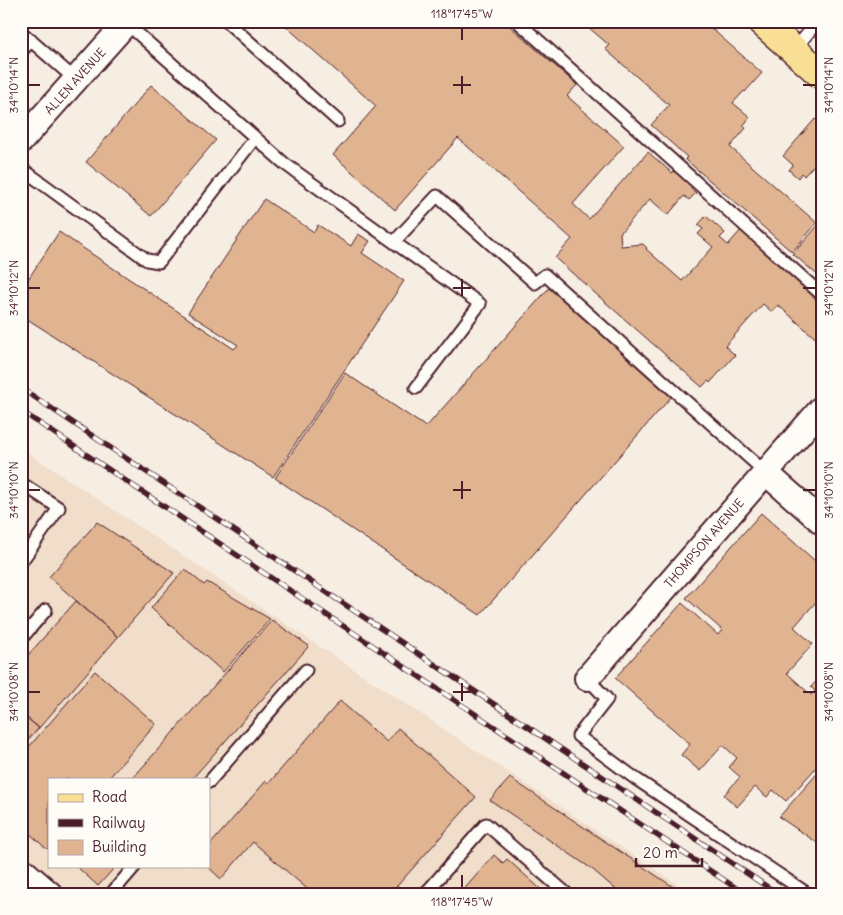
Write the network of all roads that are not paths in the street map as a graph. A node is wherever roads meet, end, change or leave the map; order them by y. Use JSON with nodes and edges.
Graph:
{"nodes":[{"id":1,"x":226,"y":21,"type":"edge"},
{"id":2,"x":517,"y":21,"type":"edge"},
{"id":3,"x":762,"y":21,"type":"edge"},
{"id":4,"x":818,"y":21,"type":"edge"},
{"id":5,"x":127,"y":22,"type":"edge"},
{"id":6,"x":21,"y":32,"type":"edge"},
{"id":7,"x":31,"y":40,"type":"junction"},
{"id":8,"x":794,"y":50,"type":"junction"},
{"id":9,"x":21,"y":52,"type":"edge"},
{"id":10,"x":822,"y":75,"type":"edge"},
{"id":11,"x":76,"y":80,"type":"junction"},
{"id":12,"x":338,"y":122,"type":"dead end"},
{"id":13,"x":255,"y":138,"type":"junction"},
{"id":14,"x":21,"y":141,"type":"edge"},
{"id":15,"x":21,"y":168,"type":"edge"},
{"id":16,"x":394,"y":242,"type":"junction"},
{"id":17,"x":822,"y":295,"type":"edge"},
{"id":18,"x":416,"y":388,"type":"dead end"},
{"id":19,"x":822,"y":408,"type":"edge"},
{"id":20,"x":766,"y":472,"type":"junction"},
{"id":21,"x":21,"y":483,"type":"edge"},
{"id":22,"x":822,"y":522,"type":"edge"},
{"id":23,"x":23,"y":557,"type":"edge"},
{"id":24,"x":46,"y":610,"type":"dead end"},
{"id":25,"x":21,"y":639,"type":"edge"},
{"id":26,"x":306,"y":670,"type":"dead end"},
{"id":27,"x":587,"y":678,"type":"joint"},
{"id":28,"x":210,"y":781,"type":"edge"},
{"id":29,"x":133,"y":868,"type":"edge"},
{"id":30,"x":21,"y":869,"type":"edge"},
{"id":31,"x":50,"y":894,"type":"edge"},
{"id":32,"x":111,"y":894,"type":"edge"},
{"id":33,"x":425,"y":894,"type":"edge"},
{"id":34,"x":567,"y":894,"type":"edge"},
{"id":35,"x":808,"y":894,"type":"edge"}],
"edges":[{"from":1,"to":12,"type":"lane"},
{"from":2,"to":17,"type":"lane"},
{"from":3,"to":8,"type":"main road"},
{"from":4,"to":8,"type":"lane"},
{"from":5,"to":11,"type":"street","name":"ALLEN AVENUE"},
{"from":5,"to":13,"type":"lane"},
{"from":6,"to":7,"type":"lane"},
{"from":7,"to":9,"type":"lane"},
{"from":7,"to":11,"type":"lane"},
{"from":8,"to":10,"type":"main road"},
{"from":11,"to":14,"type":"street","name":"ALLEN AVENUE"},
{"from":13,"to":15,"type":"lane"},
{"from":13,"to":16,"type":"lane"},
{"from":16,"to":18,"type":"lane"},
{"from":16,"to":20,"type":"lane"},
{"from":19,"to":20,"type":"street","name":"THOMPSON AVENUE"},
{"from":20,"to":22,"type":"street"},
{"from":20,"to":27,"type":"street","name":"THOMPSON AVENUE"},
{"from":21,"to":23,"type":"lane"},
{"from":24,"to":25,"type":"lane"},
{"from":26,"to":28,"type":"lane"},
{"from":27,"to":35,"type":"lane"},
{"from":29,"to":32,"type":"lane"},
{"from":30,"to":31,"type":"street"},
{"from":33,"to":34,"type":"lane"}]}
